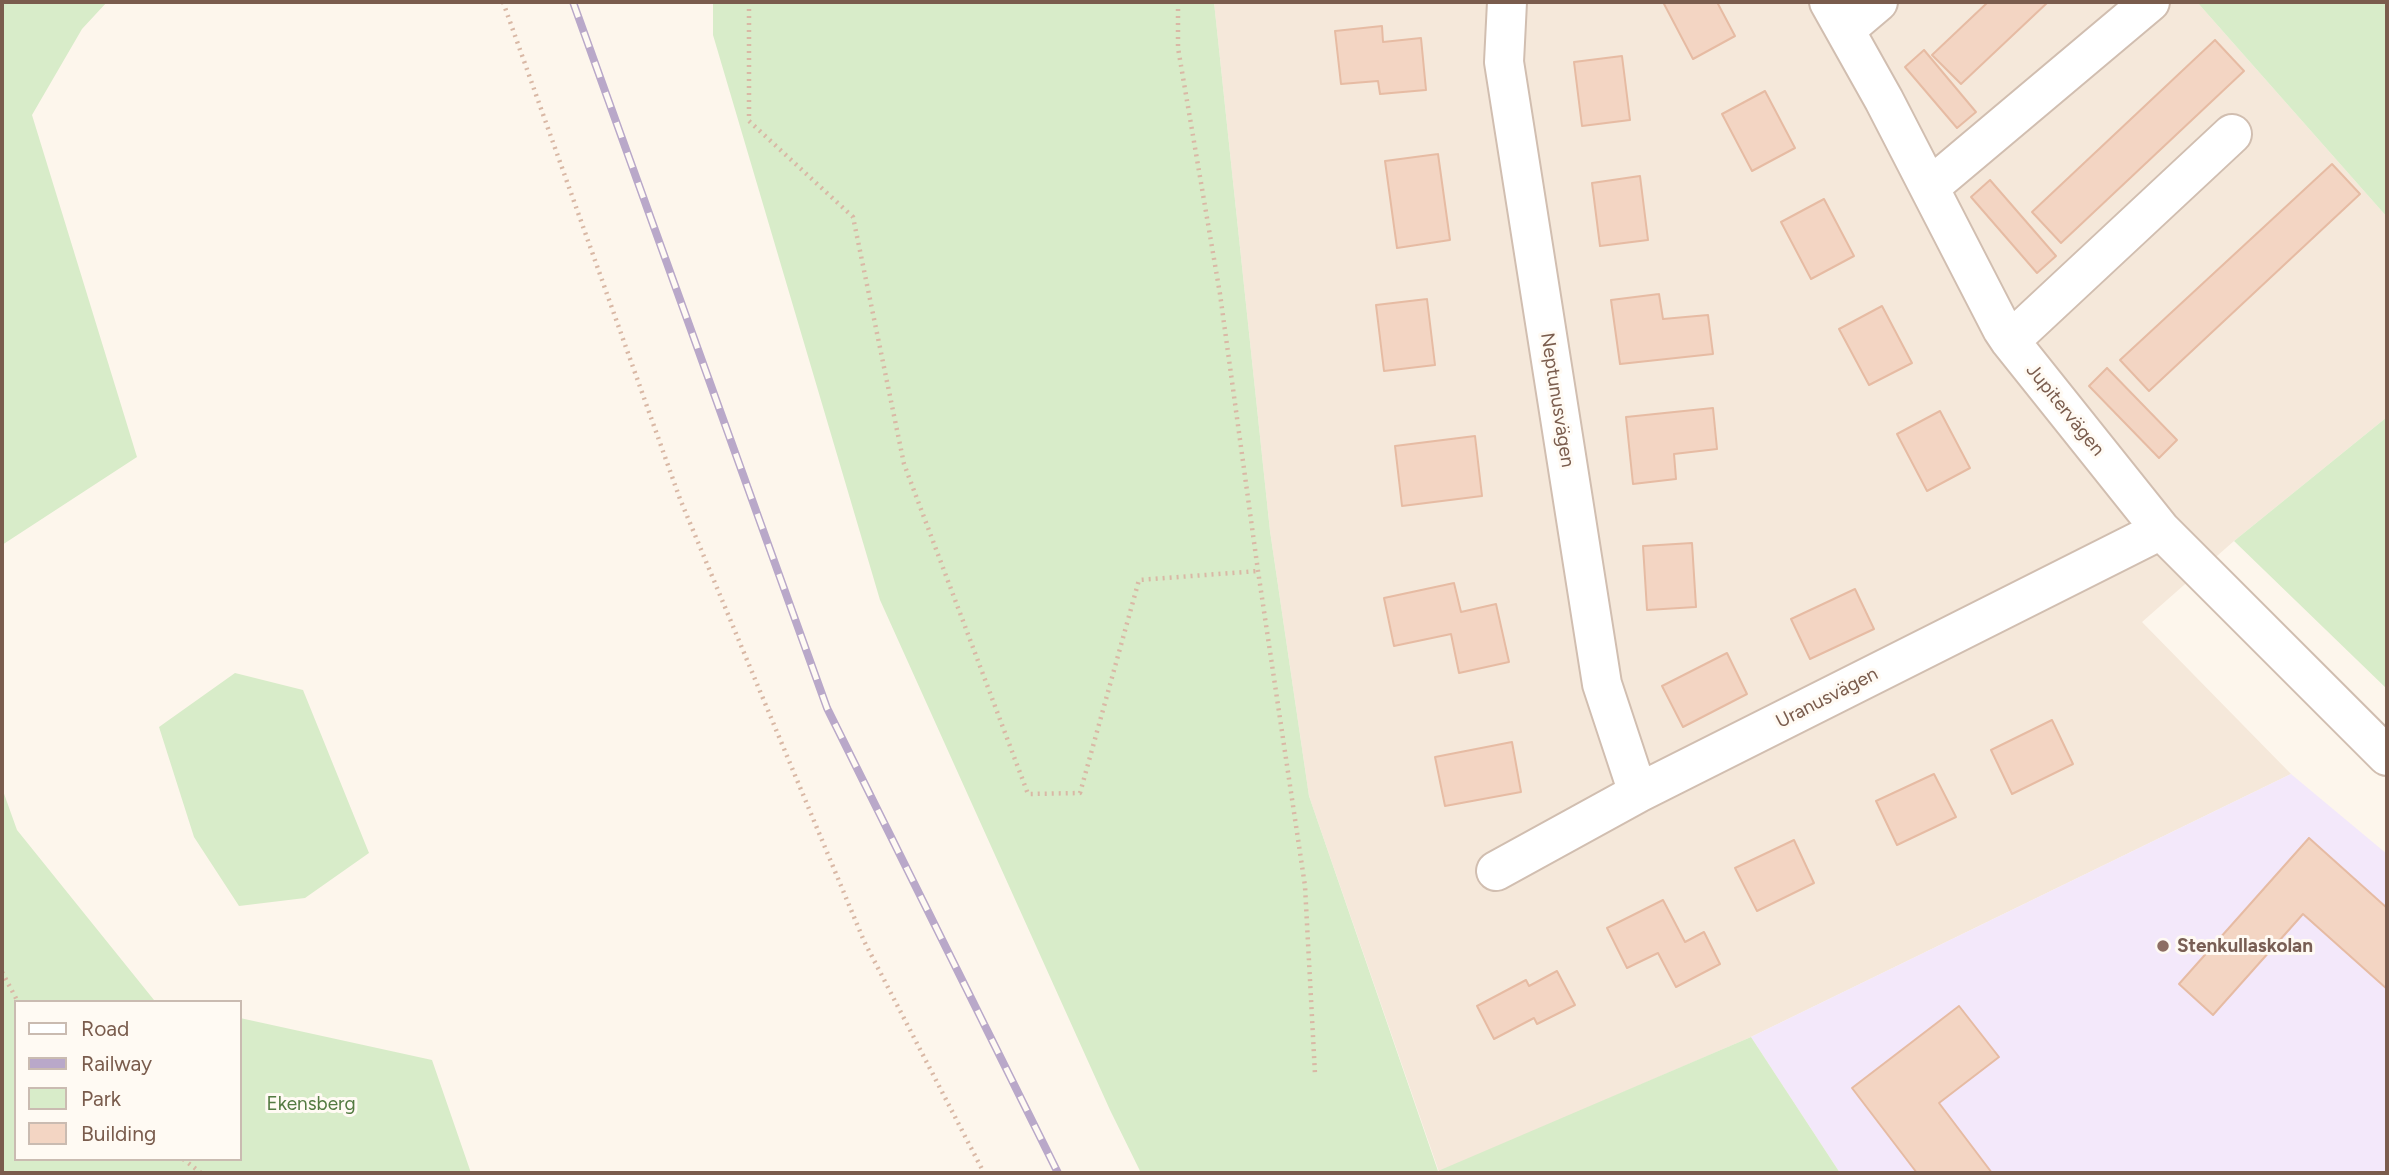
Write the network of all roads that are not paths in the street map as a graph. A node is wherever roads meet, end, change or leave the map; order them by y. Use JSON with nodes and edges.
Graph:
{"nodes":[{"id":1,"x":1507,"y":2,"type":"edge"},
{"id":2,"x":1878,"y":2,"type":"edge"},
{"id":3,"x":2150,"y":2,"type":"edge"},
{"id":4,"x":1837,"y":16,"type":"edge"},
{"id":5,"x":2232,"y":134,"type":"dead end"},
{"id":6,"x":1930,"y":187,"type":"junction"},
{"id":7,"x":2010,"y":341,"type":"junction"},
{"id":8,"x":2161,"y":530,"type":"junction"},
{"id":9,"x":2387,"y":756,"type":"edge"},
{"id":10,"x":1638,"y":793,"type":"junction"},
{"id":11,"x":1496,"y":871,"type":"dead end"}],
"edges":[{"from":1,"to":10,"type":"street","name":"Neptunusvägen"},
{"from":2,"to":4,"type":"street"},
{"from":3,"to":6,"type":"street"},
{"from":4,"to":6,"type":"street","name":"Jupitervägen"},
{"from":5,"to":7,"type":"street"},
{"from":6,"to":7,"type":"street","name":"Jupitervägen"},
{"from":7,"to":8,"type":"street","name":"Jupitervägen"},
{"from":8,"to":9,"type":"street","name":"Jupitervägen"},
{"from":8,"to":10,"type":"street","name":"Uranusvägen"},
{"from":10,"to":11,"type":"street","name":"Uranusvägen"}]}
